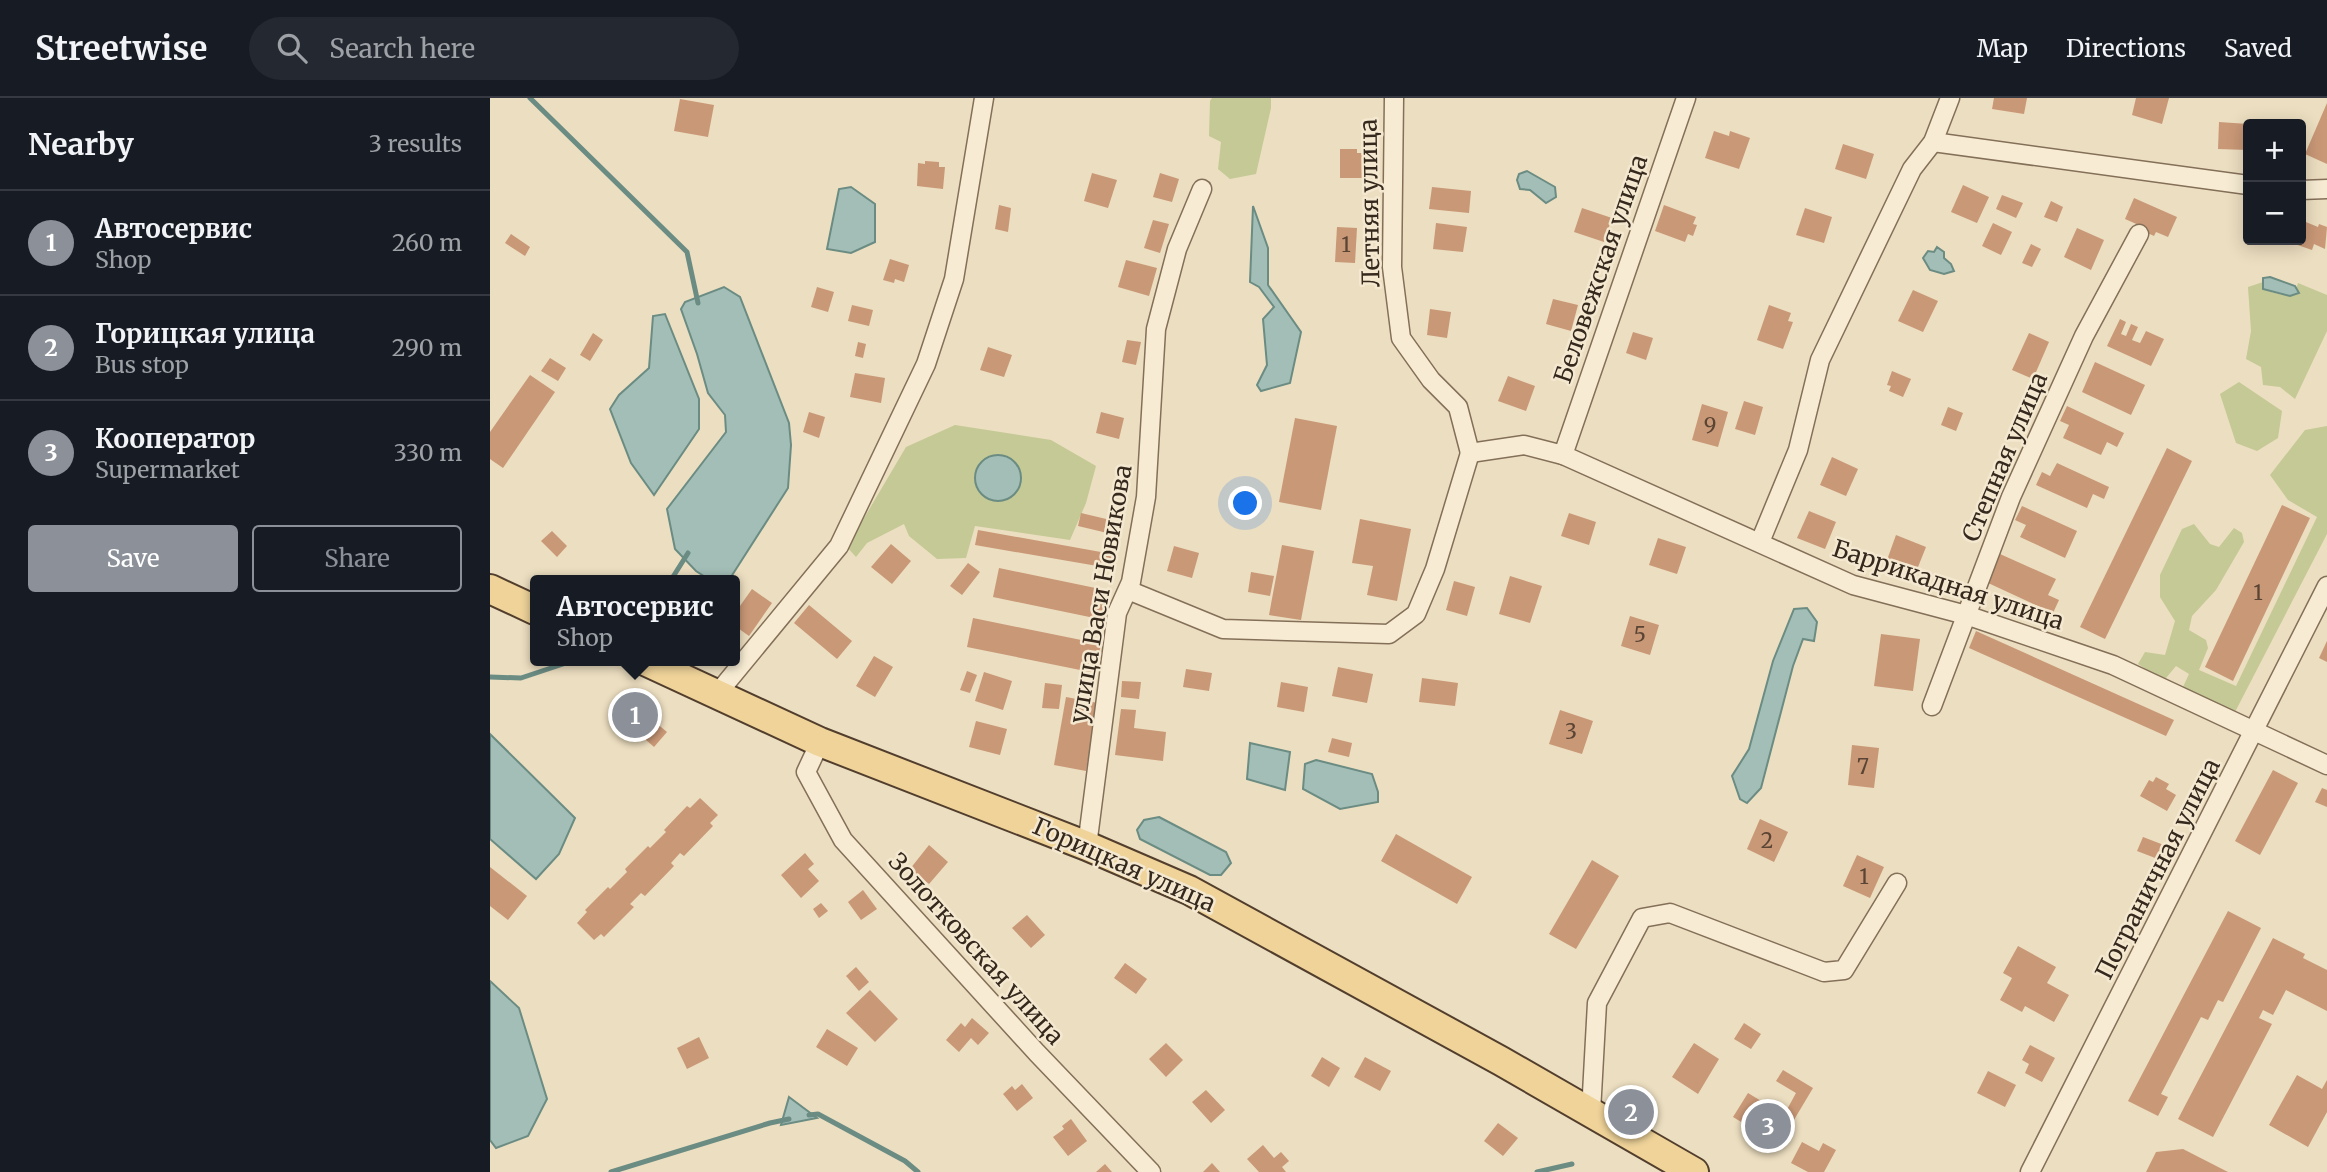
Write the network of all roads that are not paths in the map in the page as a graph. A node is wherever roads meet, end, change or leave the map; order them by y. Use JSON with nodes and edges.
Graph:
{"nodes":[{"id":1,"x":984,"y":98,"type":"edge"},
{"id":2,"x":1394,"y":98,"type":"edge"},
{"id":3,"x":1686,"y":98,"type":"edge"},
{"id":4,"x":1950,"y":98,"type":"edge"},
{"id":5,"x":1933,"y":142,"type":"junction"},
{"id":6,"x":2243,"y":184,"type":"edge"},
{"id":7,"x":1202,"y":188,"type":"dead end"},
{"id":8,"x":2327,"y":189,"type":"edge"},
{"id":9,"x":2306,"y":191,"type":"edge"},
{"id":10,"x":2139,"y":234,"type":"dead end"},
{"id":11,"x":1470,"y":453,"type":"junction"},
{"id":12,"x":1563,"y":455,"type":"junction"},
{"id":13,"x":1760,"y":542,"type":"junction"},
{"id":14,"x":2327,"y":586,"type":"edge"},
{"id":15,"x":490,"y":589,"type":"edge"},
{"id":16,"x":1128,"y":590,"type":"junction"},
{"id":17,"x":530,"y":608,"type":"edge"},
{"id":18,"x":1966,"y":615,"type":"junction"},
{"id":19,"x":656,"y":666,"type":"edge"},
{"id":20,"x":717,"y":694,"type":"junction"},
{"id":21,"x":1932,"y":706,"type":"dead end"},
{"id":22,"x":2255,"y":731,"type":"junction"},
{"id":23,"x":820,"y":742,"type":"junction"},
{"id":24,"x":2327,"y":765,"type":"edge"},
{"id":25,"x":1087,"y":846,"type":"junction"},
{"id":26,"x":1897,"y":883,"type":"dead end"},
{"id":27,"x":1591,"y":1112,"type":"junction"},
{"id":28,"x":1151,"y":1172,"type":"edge"},
{"id":29,"x":1694,"y":1172,"type":"edge"},
{"id":30,"x":2030,"y":1172,"type":"edge"}],
"edges":[{"from":1,"to":20,"type":"street"},
{"from":2,"to":11,"type":"street","name":"Летняя улица"},
{"from":3,"to":12,"type":"street","name":"Беловежская улица"},
{"from":4,"to":5,"type":"street"},
{"from":5,"to":6,"type":"street"},
{"from":5,"to":13,"type":"street"},
{"from":7,"to":16,"type":"street","name":"улица Васи Новикова"},
{"from":8,"to":9,"type":"street"},
{"from":10,"to":18,"type":"street","name":"Степная улица"},
{"from":11,"to":12,"type":"street","name":"Баррикадная улица"},
{"from":11,"to":16,"type":"street"},
{"from":12,"to":13,"type":"street","name":"Баррикадная улица"},
{"from":13,"to":18,"type":"street","name":"Баррикадная улица"},
{"from":14,"to":22,"type":"street","name":"Пограничная улица"},
{"from":15,"to":17,"type":"main road"},
{"from":16,"to":25,"type":"street","name":"улица Васи Новикова"},
{"from":18,"to":21,"type":"street","name":"Степная улица"},
{"from":18,"to":22,"type":"street","name":"Баррикадная улица"},
{"from":19,"to":20,"type":"main road","name":"Горицкая улица"},
{"from":20,"to":23,"type":"main road","name":"Горицкая улица"},
{"from":22,"to":24,"type":"street","name":"Баррикадная улица"},
{"from":22,"to":30,"type":"street","name":"Пограничная улица"},
{"from":23,"to":25,"type":"main road","name":"Горицкая улица"},
{"from":23,"to":28,"type":"street","name":"Золотковская улица"},
{"from":25,"to":27,"type":"main road","name":"Горицкая улица"},
{"from":26,"to":27,"type":"street"},
{"from":27,"to":29,"type":"main road","name":"Горицкая улица"}]}
